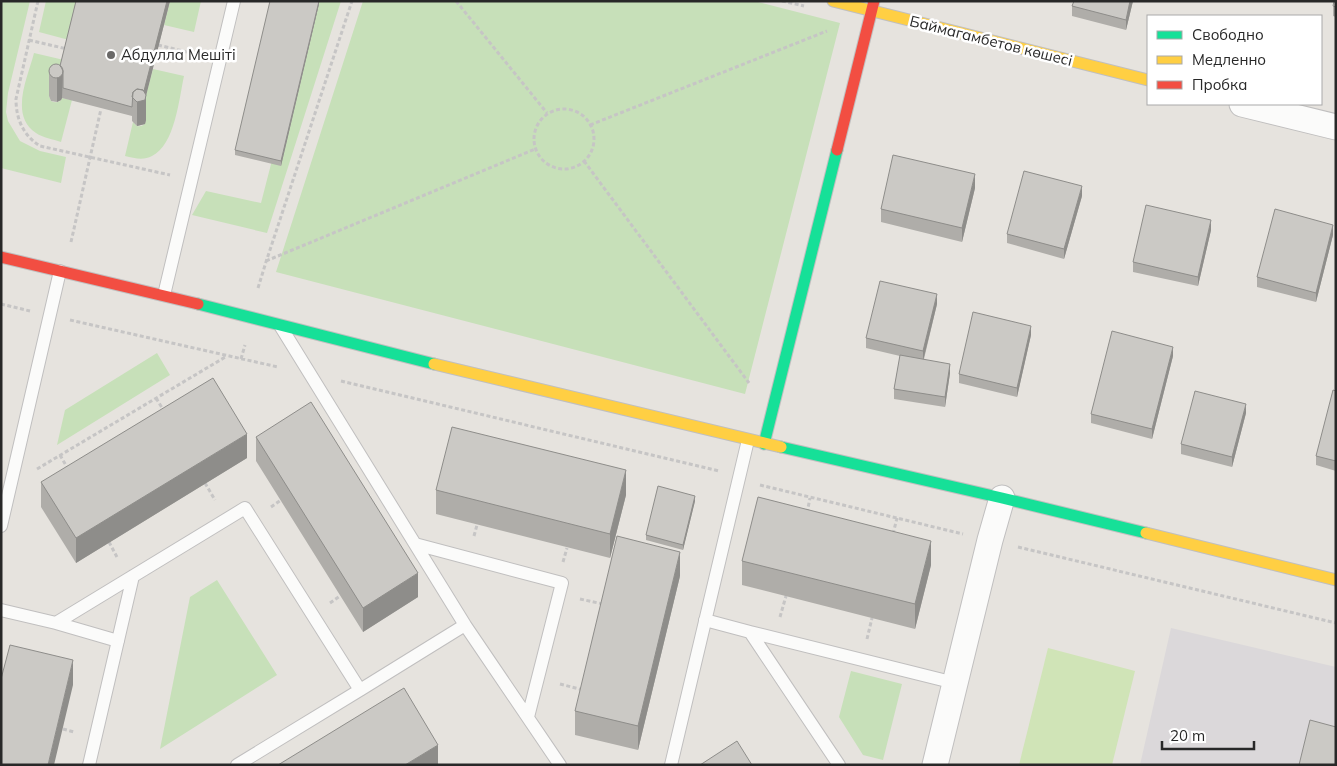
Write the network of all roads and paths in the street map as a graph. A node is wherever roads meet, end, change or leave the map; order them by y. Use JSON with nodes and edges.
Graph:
{"nodes":[{"id":1,"x":38,"y":1,"type":"edge"},
{"id":2,"x":234,"y":1,"type":"edge"},
{"id":3,"x":352,"y":1,"type":"edge"},
{"id":4,"x":456,"y":1,"type":"edge"},
{"id":5,"x":833,"y":1,"type":"edge"},
{"id":6,"x":873,"y":6,"type":"edge"},
{"id":7,"x":829,"y":30,"type":"dead end"},
{"id":8,"x":29,"y":40,"type":"junction"},
{"id":9,"x":158,"y":45,"type":"edge"},
{"id":10,"x":67,"y":49,"type":"edge"},
{"id":11,"x":220,"y":60,"type":"junction"},
{"id":12,"x":1147,"y":80,"type":"edge"},
{"id":13,"x":1246,"y":105,"type":"edge"},
{"id":14,"x":101,"y":109,"type":"edge"},
{"id":15,"x":548,"y":113,"type":"junction"},
{"id":16,"x":590,"y":125,"type":"junction"},
{"id":17,"x":1336,"y":127,"type":"edge"},
{"id":18,"x":535,"y":149,"type":"junction"},
{"id":19,"x":90,"y":157,"type":"junction"},
{"id":20,"x":584,"y":161,"type":"junction"},
{"id":21,"x":192,"y":180,"type":"junction"},
{"id":22,"x":71,"y":242,"type":"dead end"},
{"id":23,"x":1,"y":257,"type":"edge"},
{"id":24,"x":266,"y":262,"type":"junction"},
{"id":25,"x":60,"y":271,"type":"junction"},
{"id":26,"x":164,"y":295,"type":"junction"},
{"id":27,"x":1,"y":304,"type":"edge"},
{"id":28,"x":51,"y":316,"type":"junction"},
{"id":29,"x":251,"y":316,"type":"junction"},
{"id":30,"x":279,"y":324,"type":"junction"},
{"id":31,"x":228,"y":356,"type":"junction"},
{"id":32,"x":310,"y":374,"type":"junction"},
{"id":33,"x":752,"y":387,"type":"dead end"},
{"id":34,"x":156,"y":398,"type":"junction"},
{"id":35,"x":165,"y":412,"type":"edge"},
{"id":36,"x":748,"y":440,"type":"junction"},
{"id":37,"x":764,"y":444,"type":"junction"},
{"id":38,"x":60,"y":455,"type":"junction"},
{"id":39,"x":69,"y":470,"type":"edge"},
{"id":40,"x":739,"y":478,"type":"junction"},
{"id":41,"x":11,"y":484,"type":"junction"},
{"id":42,"x":810,"y":498,"type":"junction"},
{"id":43,"x":1002,"y":498,"type":"junction"},
{"id":44,"x":806,"y":515,"type":"edge"},
{"id":45,"x":897,"y":518,"type":"junction"},
{"id":46,"x":1,"y":526,"type":"edge"},
{"id":47,"x":892,"y":536,"type":"edge"},
{"id":48,"x":990,"y":540,"type":"junction"},
{"id":49,"x":415,"y":544,"type":"junction"},
{"id":50,"x":133,"y":576,"type":"junction"},
{"id":51,"x":1336,"y":580,"type":"edge"},
{"id":52,"x":1,"y":610,"type":"edge"},
{"id":53,"x":705,"y":620,"type":"junction"},
{"id":54,"x":56,"y":623,"type":"junction"},
{"id":55,"x":1336,"y":623,"type":"edge"},
{"id":56,"x":465,"y":625,"type":"junction"},
{"id":57,"x":750,"y":632,"type":"junction"},
{"id":58,"x":118,"y":641,"type":"junction"},
{"id":59,"x":538,"y":679,"type":"junction"},
{"id":60,"x":955,"y":684,"type":"junction"},
{"id":61,"x":360,"y":690,"type":"junction"},
{"id":62,"x":586,"y":690,"type":"edge"},
{"id":63,"x":528,"y":717,"type":"junction"},
{"id":64,"x":89,"y":765,"type":"edge"},
{"id":65,"x":237,"y":765,"type":"edge"},
{"id":66,"x":560,"y":765,"type":"edge"},
{"id":67,"x":671,"y":765,"type":"edge"},
{"id":68,"x":839,"y":765,"type":"edge"},
{"id":69,"x":935,"y":765,"type":"edge"}],
"edges":[{"from":1,"to":8,"type":"path"},
{"from":2,"to":11,"type":"lane"},
{"from":3,"to":24,"type":"path"},
{"from":4,"to":15,"type":"path"},
{"from":5,"to":6,"type":"street","name":"Баймагамбетов көшесі"},
{"from":6,"to":12,"type":"street","name":"Баймагамбетов көшесі"},
{"from":6,"to":37,"type":"street"},
{"from":7,"to":16,"type":"path"},
{"from":8,"to":10,"type":"path"},
{"from":8,"to":19,"type":"path"},
{"from":9,"to":11,"type":"path"},
{"from":11,"to":21,"type":"lane"},
{"from":13,"to":17,"type":"street"},
{"from":14,"to":19,"type":"path"},
{"from":15,"to":16,"type":"path"},
{"from":15,"to":18,"type":"path"},
{"from":16,"to":20,"type":"path"},
{"from":18,"to":20,"type":"path"},
{"from":18,"to":24,"type":"path"},
{"from":19,"to":21,"type":"path"},
{"from":19,"to":22,"type":"path"},
{"from":20,"to":33,"type":"path"},
{"from":21,"to":26,"type":"lane"},
{"from":23,"to":25,"type":"street"},
{"from":24,"to":29,"type":"path"},
{"from":25,"to":26,"type":"street"},
{"from":25,"to":28,"type":"lane"},
{"from":26,"to":29,"type":"street"},
{"from":27,"to":28,"type":"path"},
{"from":28,"to":31,"type":"path"},
{"from":28,"to":41,"type":"lane"},
{"from":29,"to":30,"type":"street"},
{"from":30,"to":32,"type":"lane"},
{"from":30,"to":36,"type":"street"},
{"from":31,"to":32,"type":"path"},
{"from":31,"to":34,"type":"path"},
{"from":32,"to":40,"type":"path"},
{"from":32,"to":49,"type":"lane"},
{"from":34,"to":35,"type":"path"},
{"from":34,"to":38,"type":"path"},
{"from":36,"to":37,"type":"street"},
{"from":36,"to":40,"type":"lane"},
{"from":37,"to":43,"type":"street"},
{"from":38,"to":39,"type":"path"},
{"from":38,"to":41,"type":"path"},
{"from":40,"to":42,"type":"path"},
{"from":40,"to":53,"type":"lane"},
{"from":41,"to":46,"type":"lane"},
{"from":42,"to":44,"type":"path"},
{"from":42,"to":45,"type":"path"},
{"from":43,"to":48,"type":"street"},
{"from":43,"to":51,"type":"street"},
{"from":45,"to":47,"type":"path"},
{"from":45,"to":48,"type":"path"},
{"from":48,"to":55,"type":"path"},
{"from":48,"to":60,"type":"street"},
{"from":49,"to":56,"type":"lane"},
{"from":49,"to":59,"type":"lane"},
{"from":50,"to":54,"type":"lane"},
{"from":50,"to":58,"type":"lane"},
{"from":50,"to":61,"type":"lane"},
{"from":52,"to":54,"type":"lane"},
{"from":53,"to":57,"type":"lane"},
{"from":53,"to":67,"type":"lane"},
{"from":54,"to":58,"type":"lane"},
{"from":56,"to":61,"type":"lane"},
{"from":56,"to":63,"type":"lane"},
{"from":57,"to":60,"type":"lane"},
{"from":57,"to":68,"type":"lane"},
{"from":58,"to":64,"type":"lane"},
{"from":59,"to":62,"type":"path"},
{"from":59,"to":63,"type":"lane"},
{"from":60,"to":69,"type":"street"},
{"from":61,"to":65,"type":"lane"},
{"from":63,"to":66,"type":"lane"}]}
